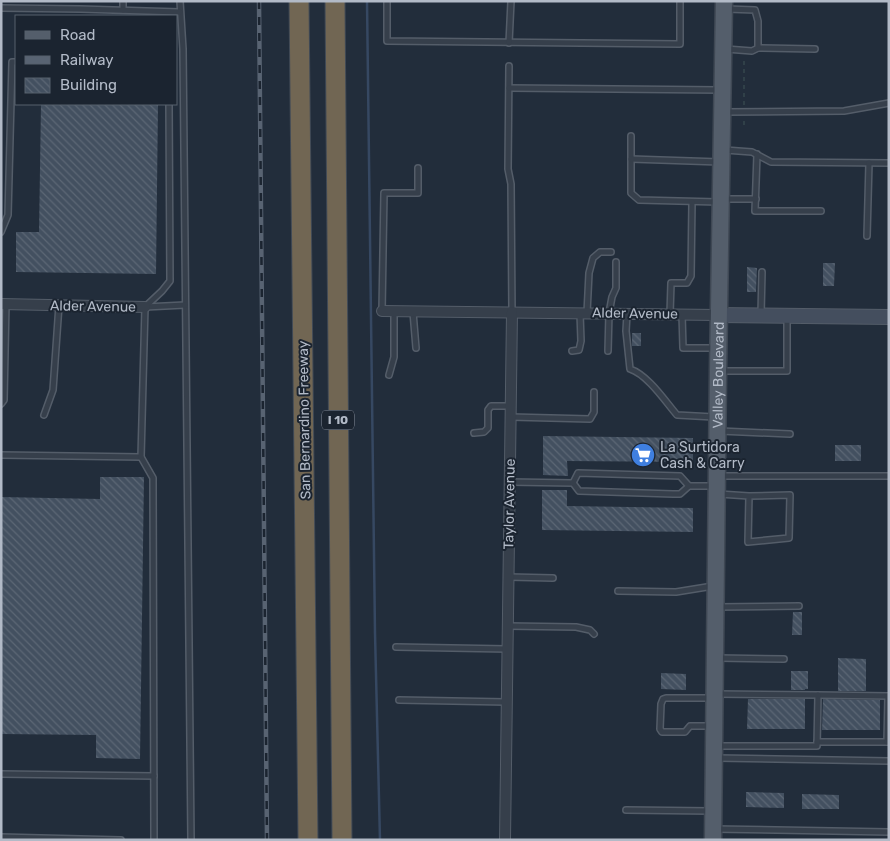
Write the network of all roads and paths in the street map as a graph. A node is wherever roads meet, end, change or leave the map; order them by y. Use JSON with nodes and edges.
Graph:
{"nodes":[{"id":1,"x":50,"y":1,"type":"edge"},
{"id":2,"x":80,"y":1,"type":"edge"},
{"id":3,"x":123,"y":1,"type":"edge"},
{"id":4,"x":180,"y":1,"type":"edge"},
{"id":5,"x":299,"y":1,"type":"edge"},
{"id":6,"x":335,"y":1,"type":"edge"},
{"id":7,"x":387,"y":1,"type":"edge"},
{"id":8,"x":510,"y":1,"type":"edge"},
{"id":9,"x":680,"y":1,"type":"edge"},
{"id":10,"x":724,"y":5,"type":"edge"},
{"id":11,"x":1,"y":8,"type":"edge"},
{"id":12,"x":50,"y":8,"type":"junction"},
{"id":13,"x":80,"y":9,"type":"junction"},
{"id":14,"x":123,"y":10,"type":"junction"},
{"id":15,"x":180,"y":12,"type":"junction"},
{"id":16,"x":510,"y":42,"type":"junction"},
{"id":17,"x":758,"y":48,"type":"junction"},
{"id":18,"x":723,"y":49,"type":"junction"},
{"id":19,"x":815,"y":50,"type":"dead end"},
{"id":20,"x":744,"y":61,"type":"dead end"},
{"id":21,"x":15,"y":62,"type":"edge"},
{"id":22,"x":509,"y":66,"type":"dead end"},
{"id":23,"x":509,"y":88,"type":"junction"},
{"id":24,"x":722,"y":90,"type":"junction"},
{"id":25,"x":889,"y":102,"type":"edge"},
{"id":26,"x":169,"y":105,"type":"edge"},
{"id":27,"x":722,"y":112,"type":"junction"},
{"id":28,"x":744,"y":112,"type":"junction"},
{"id":29,"x":744,"y":125,"type":"dead end"},
{"id":30,"x":630,"y":136,"type":"dead end"},
{"id":31,"x":756,"y":154,"type":"junction"},
{"id":32,"x":721,"y":156,"type":"junction"},
{"id":33,"x":630,"y":159,"type":"junction"},
{"id":34,"x":869,"y":163,"type":"junction"},
{"id":35,"x":889,"y":163,"type":"edge"},
{"id":36,"x":418,"y":168,"type":"dead end"},
{"id":37,"x":756,"y":199,"type":"junction"},
{"id":38,"x":721,"y":200,"type":"junction"},
{"id":39,"x":692,"y":202,"type":"junction"},
{"id":40,"x":821,"y":211,"type":"dead end"},
{"id":41,"x":1,"y":232,"type":"edge"},
{"id":42,"x":867,"y":236,"type":"dead end"},
{"id":43,"x":612,"y":252,"type":"dead end"},
{"id":44,"x":616,"y":262,"type":"dead end"},
{"id":45,"x":762,"y":272,"type":"dead end"},
{"id":46,"x":4,"y":304,"type":"edge"},
{"id":47,"x":59,"y":305,"type":"junction"},
{"id":48,"x":185,"y":305,"type":"junction"},
{"id":49,"x":145,"y":307,"type":"junction"},
{"id":50,"x":382,"y":311,"type":"joint"},
{"id":51,"x":394,"y":311,"type":"junction"},
{"id":52,"x":413,"y":311,"type":"junction"},
{"id":53,"x":512,"y":312,"type":"junction"},
{"id":54,"x":583,"y":313,"type":"junction"},
{"id":55,"x":609,"y":313,"type":"junction"},
{"id":56,"x":627,"y":313,"type":"junction"},
{"id":57,"x":670,"y":314,"type":"junction"},
{"id":58,"x":682,"y":314,"type":"junction"},
{"id":59,"x":718,"y":315,"type":"junction"},
{"id":60,"x":761,"y":315,"type":"junction"},
{"id":61,"x":786,"y":315,"type":"junction"},
{"id":62,"x":889,"y":317,"type":"edge"},
{"id":63,"x":416,"y":348,"type":"dead end"},
{"id":64,"x":718,"y":348,"type":"junction"},
{"id":65,"x":572,"y":351,"type":"dead end"},
{"id":66,"x":608,"y":351,"type":"dead end"},
{"id":67,"x":718,"y":371,"type":"junction"},
{"id":68,"x":389,"y":375,"type":"dead end"},
{"id":69,"x":594,"y":392,"type":"dead end"},
{"id":70,"x":1,"y":404,"type":"edge"},
{"id":71,"x":510,"y":406,"type":"junction"},
{"id":72,"x":44,"y":415,"type":"dead end"},
{"id":73,"x":510,"y":417,"type":"junction"},
{"id":74,"x":717,"y":424,"type":"junction"},
{"id":75,"x":474,"y":433,"type":"dead end"},
{"id":76,"x":790,"y":434,"type":"dead end"},
{"id":77,"x":1,"y":456,"type":"edge"},
{"id":78,"x":141,"y":457,"type":"junction"},
{"id":79,"x":889,"y":476,"type":"edge"},
{"id":80,"x":510,"y":482,"type":"junction"},
{"id":81,"x":574,"y":483,"type":"junction"},
{"id":82,"x":716,"y":485,"type":"junction"},
{"id":83,"x":689,"y":486,"type":"junction"},
{"id":84,"x":749,"y":496,"type":"junction"},
{"id":85,"x":508,"y":577,"type":"junction"},
{"id":86,"x":553,"y":578,"type":"dead end"},
{"id":87,"x":716,"y":586,"type":"junction"},
{"id":88,"x":618,"y":591,"type":"dead end"},
{"id":89,"x":799,"y":606,"type":"dead end"},
{"id":90,"x":715,"y":608,"type":"junction"},
{"id":91,"x":508,"y":626,"type":"junction"},
{"id":92,"x":594,"y":634,"type":"dead end"},
{"id":93,"x":396,"y":646,"type":"dead end"},
{"id":94,"x":507,"y":649,"type":"junction"},
{"id":95,"x":715,"y":658,"type":"junction"},
{"id":96,"x":784,"y":659,"type":"dead end"},
{"id":97,"x":818,"y":695,"type":"junction"},
{"id":98,"x":714,"y":696,"type":"junction"},
{"id":99,"x":888,"y":696,"type":"edge"},
{"id":100,"x":399,"y":700,"type":"dead end"},
{"id":101,"x":506,"y":702,"type":"junction"},
{"id":102,"x":714,"y":726,"type":"junction"},
{"id":103,"x":817,"y":742,"type":"junction"},
{"id":104,"x":888,"y":742,"type":"edge"},
{"id":105,"x":714,"y":752,"type":"junction"},
{"id":106,"x":889,"y":761,"type":"edge"},
{"id":107,"x":1,"y":774,"type":"edge"},
{"id":108,"x":154,"y":776,"type":"junction"},
{"id":109,"x":626,"y":810,"type":"dead end"},
{"id":110,"x":713,"y":811,"type":"junction"},
{"id":111,"x":889,"y":832,"type":"edge"},
{"id":112,"x":713,"y":834,"type":"edge"},
{"id":113,"x":1,"y":837,"type":"edge"},
{"id":114,"x":121,"y":840,"type":"edge"},
{"id":115,"x":154,"y":840,"type":"edge"},
{"id":116,"x":191,"y":840,"type":"edge"},
{"id":117,"x":308,"y":840,"type":"edge"},
{"id":118,"x":342,"y":840,"type":"edge"},
{"id":119,"x":505,"y":840,"type":"edge"}],
"edges":[{"from":1,"to":12,"type":"lane"},
{"from":2,"to":13,"type":"lane"},
{"from":3,"to":14,"type":"lane"},
{"from":4,"to":15,"type":"lane"},
{"from":5,"to":117,"type":"highway","name":"San Bernardino Freeway","number":"I 10"},
{"from":6,"to":118,"type":"highway","number":"I 10"},
{"from":7,"to":16,"type":"lane"},
{"from":8,"to":16,"type":"lane"},
{"from":9,"to":16,"type":"lane"},
{"from":10,"to":17,"type":"lane"},
{"from":10,"to":18,"type":"main road","name":"Valley Boulevard"},
{"from":11,"to":12,"type":"lane"},
{"from":12,"to":13,"type":"lane"},
{"from":13,"to":14,"type":"lane"},
{"from":14,"to":15,"type":"lane"},
{"from":15,"to":48,"type":"lane"},
{"from":17,"to":18,"type":"lane"},
{"from":17,"to":19,"type":"lane"},
{"from":18,"to":24,"type":"main road","name":"Valley Boulevard"},
{"from":20,"to":28,"type":"path"},
{"from":21,"to":41,"type":"lane"},
{"from":22,"to":23,"type":"lane","name":"Taylor Avenue"},
{"from":23,"to":24,"type":"lane"},
{"from":23,"to":53,"type":"lane","name":"Taylor Avenue"},
{"from":24,"to":27,"type":"main road","name":"Valley Boulevard"},
{"from":25,"to":28,"type":"lane"},
{"from":26,"to":49,"type":"lane"},
{"from":27,"to":28,"type":"lane"},
{"from":27,"to":32,"type":"main road","name":"Valley Boulevard"},
{"from":28,"to":29,"type":"path"},
{"from":30,"to":33,"type":"lane"},
{"from":31,"to":32,"type":"lane"},
{"from":31,"to":34,"type":"lane"},
{"from":31,"to":37,"type":"lane"},
{"from":32,"to":33,"type":"lane"},
{"from":32,"to":38,"type":"main road","name":"Valley Boulevard"},
{"from":33,"to":39,"type":"lane"},
{"from":34,"to":35,"type":"lane"},
{"from":34,"to":42,"type":"lane"},
{"from":36,"to":50,"type":"lane"},
{"from":37,"to":38,"type":"lane"},
{"from":37,"to":40,"type":"lane"},
{"from":38,"to":39,"type":"lane"},
{"from":38,"to":59,"type":"main road","name":"Valley Boulevard"},
{"from":39,"to":57,"type":"lane"},
{"from":43,"to":54,"type":"lane"},
{"from":44,"to":55,"type":"lane"},
{"from":45,"to":60,"type":"lane"},
{"from":46,"to":47,"type":"street","name":"Alder Avenue"},
{"from":46,"to":70,"type":"lane"},
{"from":47,"to":49,"type":"street","name":"Alder Avenue"},
{"from":47,"to":72,"type":"lane"},
{"from":48,"to":49,"type":"lane","name":"Alder Avenue"},
{"from":48,"to":116,"type":"lane"},
{"from":49,"to":78,"type":"lane"},
{"from":50,"to":51,"type":"street","name":"Alder Avenue"},
{"from":51,"to":52,"type":"street","name":"Alder Avenue"},
{"from":51,"to":68,"type":"lane"},
{"from":52,"to":53,"type":"street","name":"Alder Avenue"},
{"from":52,"to":63,"type":"lane"},
{"from":53,"to":54,"type":"street","name":"Alder Avenue"},
{"from":53,"to":71,"type":"street","name":"Taylor Avenue"},
{"from":54,"to":55,"type":"street","name":"Alder Avenue"},
{"from":54,"to":65,"type":"lane"},
{"from":55,"to":56,"type":"street","name":"Alder Avenue"},
{"from":55,"to":66,"type":"lane"},
{"from":56,"to":57,"type":"street","name":"Alder Avenue"},
{"from":56,"to":74,"type":"lane"},
{"from":57,"to":58,"type":"street","name":"Alder Avenue"},
{"from":58,"to":59,"type":"street","name":"Alder Avenue"},
{"from":58,"to":64,"type":"lane"},
{"from":59,"to":60,"type":"main road","name":"Alder Avenue"},
{"from":59,"to":64,"type":"main road","name":"Valley Boulevard"},
{"from":60,"to":61,"type":"main road","name":"Alder Avenue"},
{"from":61,"to":62,"type":"main road","name":"Alder Avenue"},
{"from":61,"to":67,"type":"lane"},
{"from":64,"to":67,"type":"main road","name":"Valley Boulevard"},
{"from":67,"to":74,"type":"main road","name":"Valley Boulevard"},
{"from":69,"to":73,"type":"lane"},
{"from":71,"to":73,"type":"street","name":"Taylor Avenue"},
{"from":71,"to":75,"type":"lane"},
{"from":73,"to":80,"type":"street","name":"Taylor Avenue"},
{"from":74,"to":76,"type":"lane"},
{"from":74,"to":82,"type":"main road","name":"Valley Boulevard"},
{"from":77,"to":78,"type":"lane"},
{"from":78,"to":108,"type":"lane"},
{"from":79,"to":82,"type":"lane"},
{"from":80,"to":81,"type":"lane"},
{"from":80,"to":85,"type":"street","name":"Taylor Avenue"},
{"from":81,"to":83,"type":"lane"},
{"from":81,"to":83,"type":"lane"},
{"from":82,"to":83,"type":"lane"},
{"from":82,"to":84,"type":"lane"},
{"from":82,"to":87,"type":"main road","name":"Valley Boulevard"},
{"from":84,"to":84,"type":"lane"},
{"from":85,"to":86,"type":"lane"},
{"from":85,"to":91,"type":"street","name":"Taylor Avenue"},
{"from":87,"to":88,"type":"lane"},
{"from":87,"to":90,"type":"main road","name":"Valley Boulevard"},
{"from":89,"to":90,"type":"lane"},
{"from":90,"to":95,"type":"main road","name":"Valley Boulevard"},
{"from":91,"to":92,"type":"lane"},
{"from":91,"to":94,"type":"street","name":"Taylor Avenue"},
{"from":93,"to":94,"type":"lane"},
{"from":94,"to":101,"type":"street","name":"Taylor Avenue"},
{"from":95,"to":96,"type":"lane"},
{"from":95,"to":98,"type":"main road","name":"Valley Boulevard"},
{"from":97,"to":98,"type":"lane"},
{"from":97,"to":99,"type":"lane"},
{"from":97,"to":103,"type":"lane"},
{"from":98,"to":102,"type":"main road","name":"Valley Boulevard"},
{"from":98,"to":102,"type":"lane"},
{"from":99,"to":104,"type":"lane"},
{"from":100,"to":101,"type":"lane"},
{"from":101,"to":119,"type":"street","name":"Taylor Avenue"},
{"from":102,"to":105,"type":"main road","name":"Valley Boulevard"},
{"from":103,"to":104,"type":"lane"},
{"from":103,"to":105,"type":"lane"},
{"from":105,"to":106,"type":"lane"},
{"from":105,"to":110,"type":"main road","name":"Valley Boulevard"},
{"from":107,"to":108,"type":"lane"},
{"from":108,"to":115,"type":"lane"},
{"from":109,"to":110,"type":"lane"},
{"from":110,"to":112,"type":"main road","name":"Valley Boulevard"},
{"from":111,"to":112,"type":"lane"},
{"from":113,"to":114,"type":"lane"}]}
